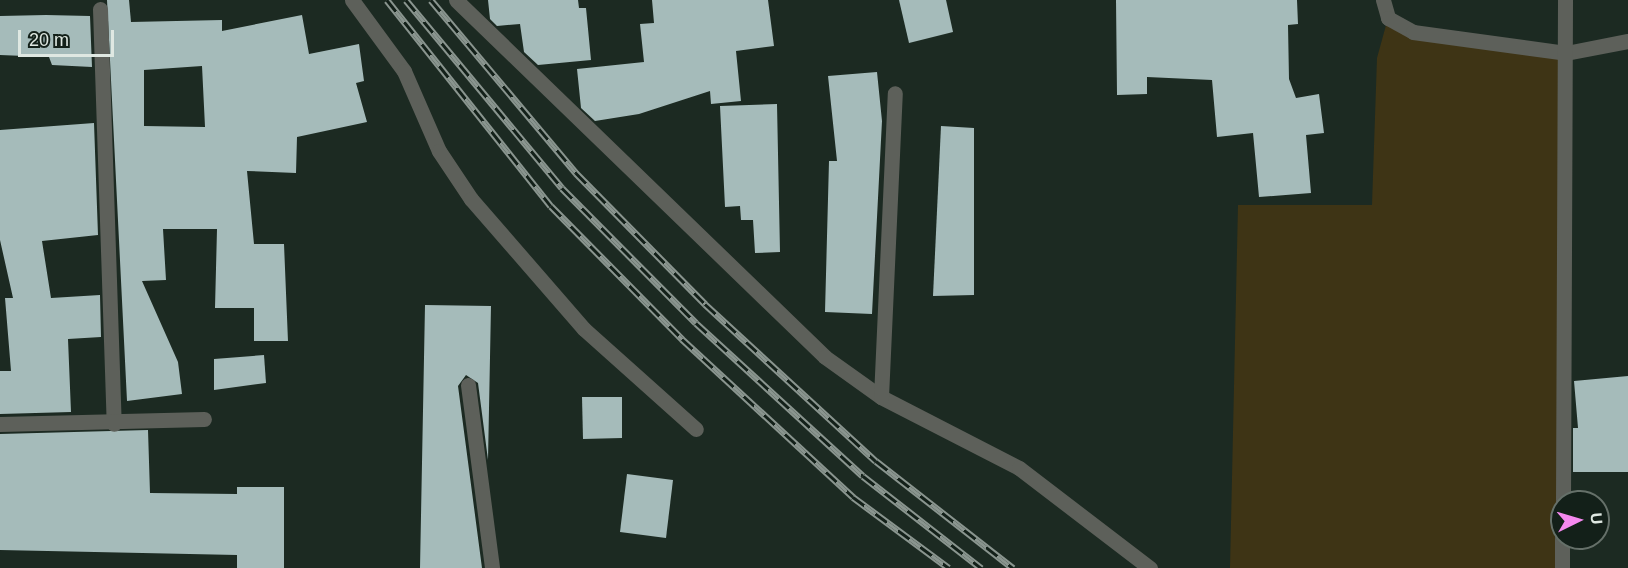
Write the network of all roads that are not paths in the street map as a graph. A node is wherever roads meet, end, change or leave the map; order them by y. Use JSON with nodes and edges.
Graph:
{"nodes":[{"id":1,"x":352,"y":0,"type":"edge"},
{"id":2,"x":456,"y":0,"type":"edge"},
{"id":3,"x":1383,"y":0,"type":"edge"},
{"id":4,"x":1565,"y":0,"type":"edge"},
{"id":5,"x":100,"y":9,"type":"dead end"},
{"id":6,"x":1628,"y":41,"type":"edge"},
{"id":7,"x":1566,"y":53,"type":"junction"},
{"id":8,"x":895,"y":93,"type":"dead end"},
{"id":9,"x":468,"y":385,"type":"dead end"},
{"id":10,"x":881,"y":397,"type":"junction"},
{"id":11,"x":204,"y":419,"type":"dead end"},
{"id":12,"x":0,"y":424,"type":"edge"},
{"id":13,"x":114,"y":424,"type":"junction"},
{"id":14,"x":696,"y":429,"type":"dead end"},
{"id":15,"x":1563,"y":490,"type":"edge"},
{"id":16,"x":1563,"y":550,"type":"edge"},
{"id":17,"x":492,"y":568,"type":"edge"},
{"id":18,"x":1150,"y":568,"type":"edge"},
{"id":19,"x":1562,"y":568,"type":"edge"}],
"edges":[{"from":1,"to":14,"type":"street"},
{"from":2,"to":10,"type":"street"},
{"from":3,"to":7,"type":"street"},
{"from":4,"to":7,"type":"street"},
{"from":5,"to":13,"type":"street"},
{"from":6,"to":7,"type":"street"},
{"from":7,"to":15,"type":"street"},
{"from":8,"to":10,"type":"street"},
{"from":9,"to":17,"type":"street"},
{"from":10,"to":18,"type":"street"},
{"from":11,"to":13,"type":"street"},
{"from":12,"to":13,"type":"street"},
{"from":16,"to":19,"type":"street"}]}
